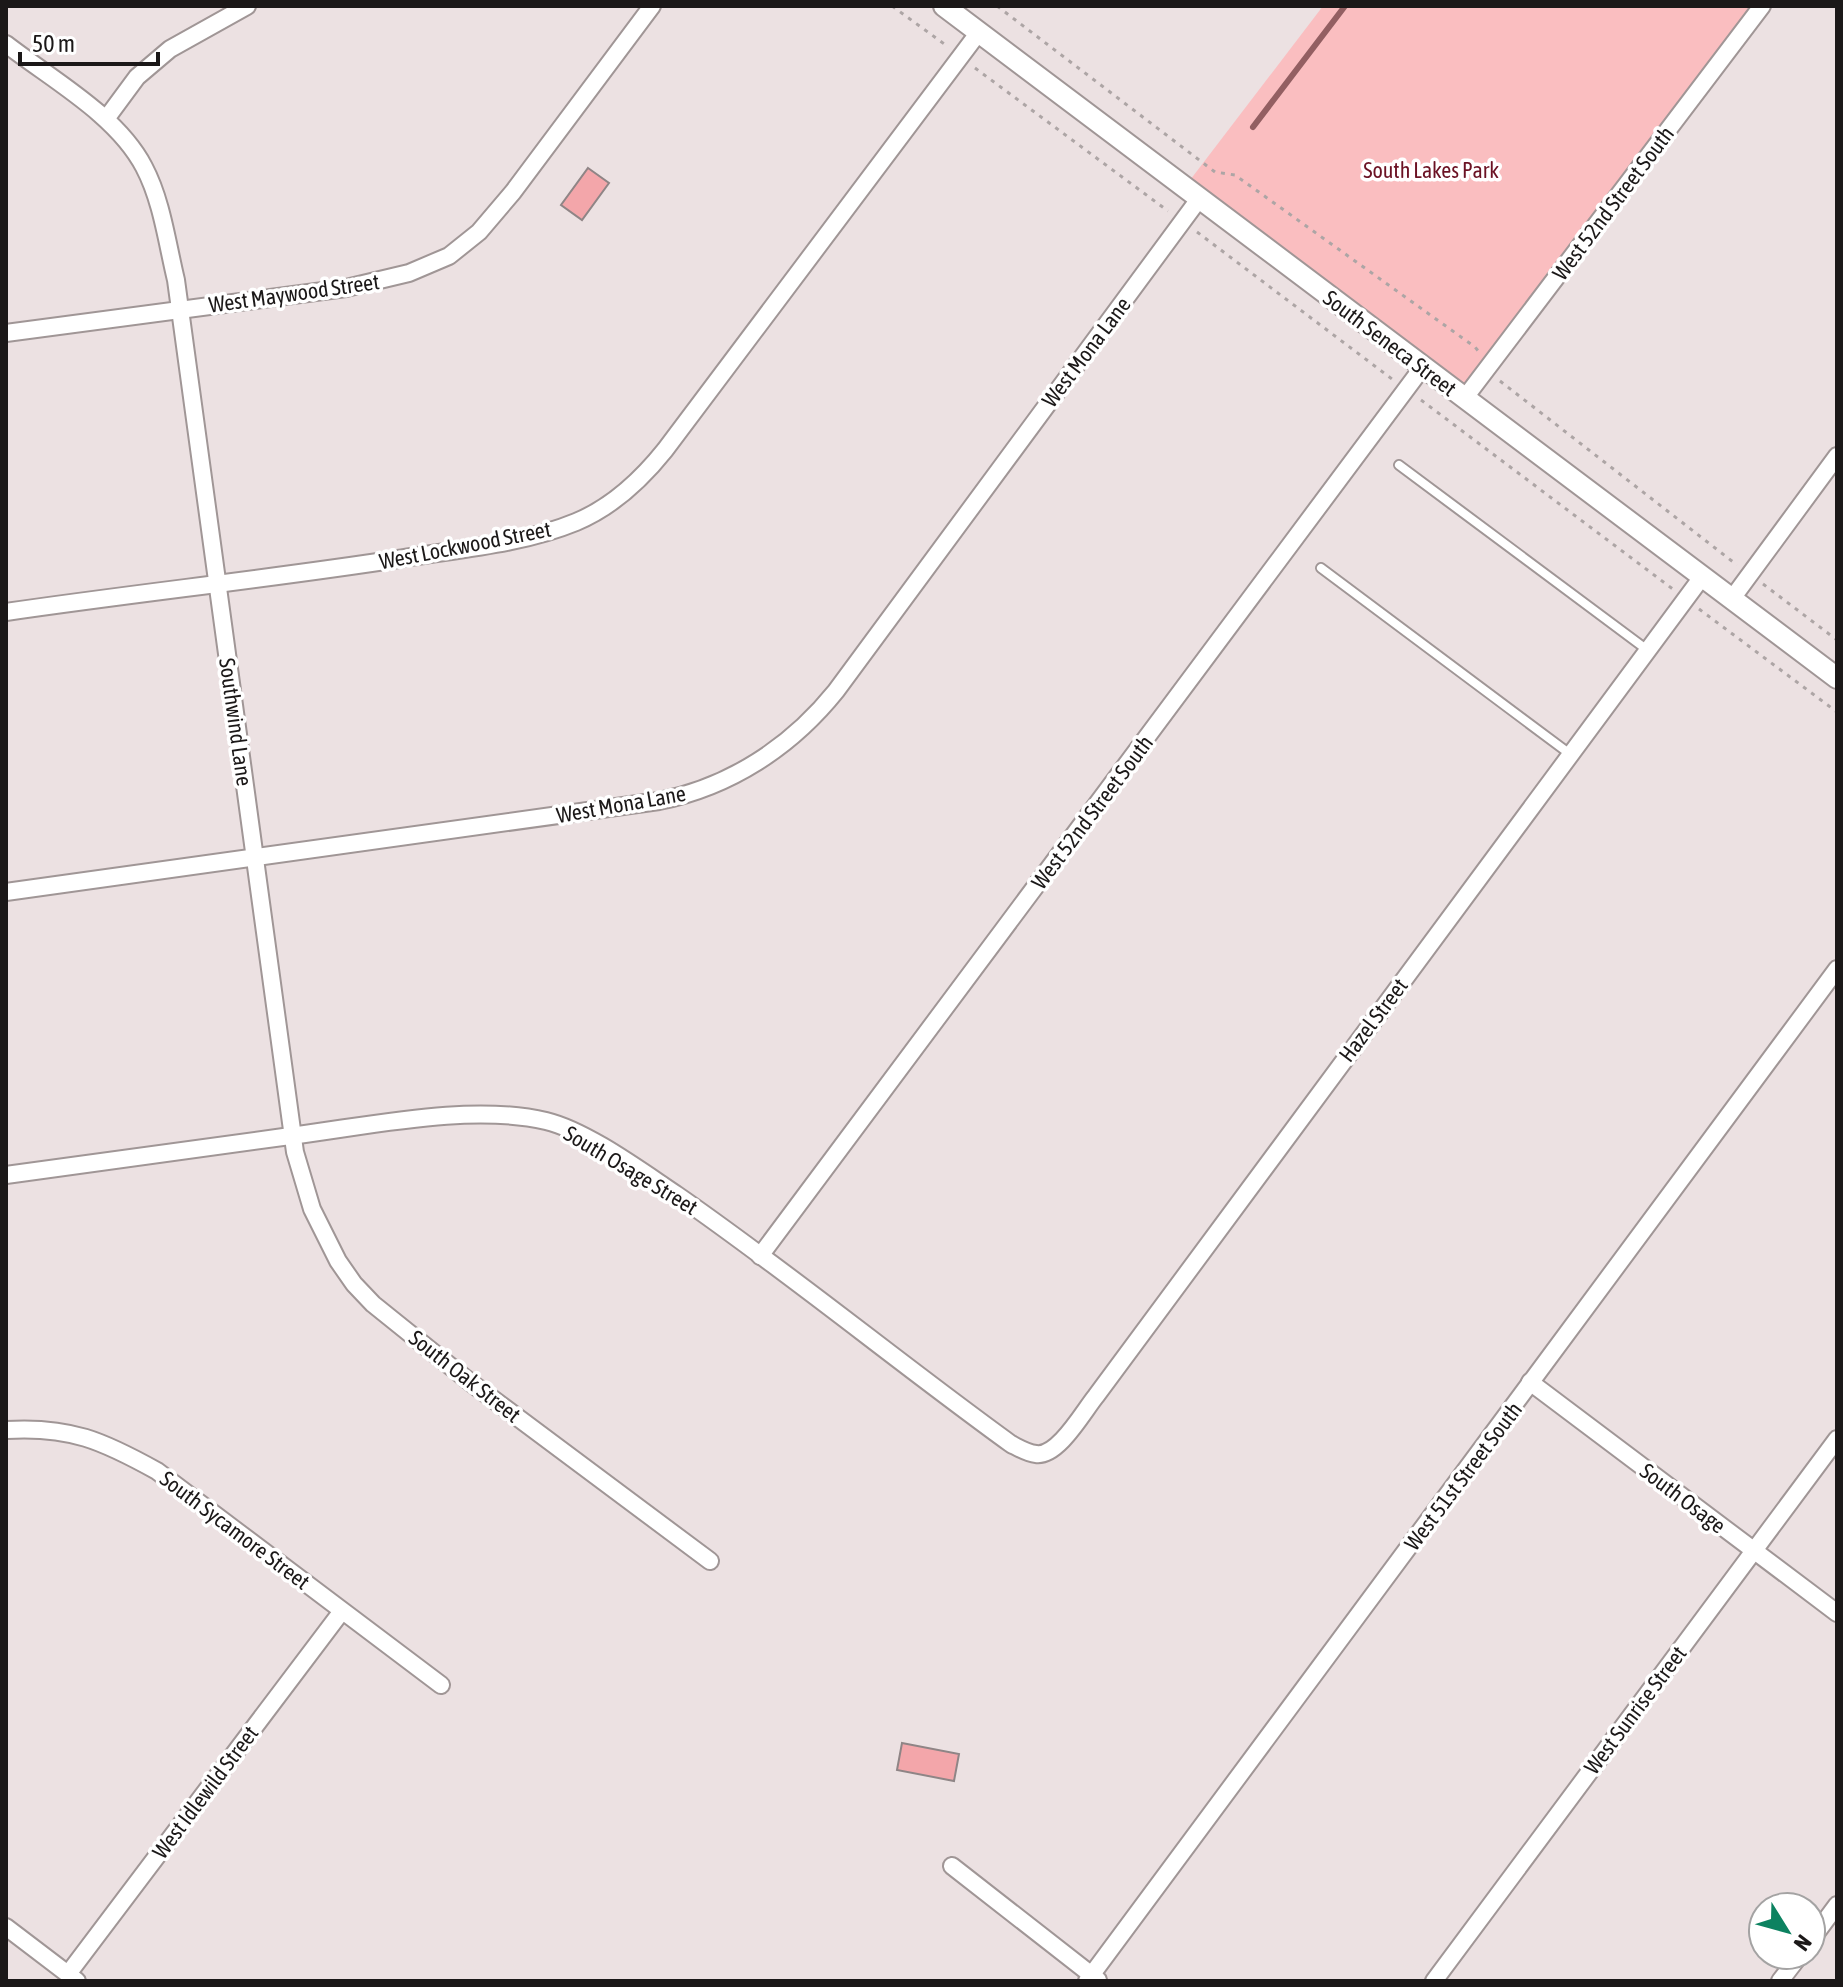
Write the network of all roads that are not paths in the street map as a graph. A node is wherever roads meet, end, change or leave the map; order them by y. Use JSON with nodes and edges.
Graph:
{"nodes":[{"id":1,"x":247,"y":6,"type":"edge"},
{"id":2,"x":652,"y":6,"type":"edge"},
{"id":3,"x":944,"y":6,"type":"edge"},
{"id":4,"x":1762,"y":6,"type":"edge"},
{"id":5,"x":979,"y":32,"type":"junction"},
{"id":6,"x":6,"y":44,"type":"edge"},
{"id":7,"x":106,"y":119,"type":"junction"},
{"id":8,"x":1199,"y":199,"type":"junction"},
{"id":9,"x":180,"y":308,"type":"junction"},
{"id":10,"x":6,"y":333,"type":"edge"},
{"id":11,"x":1422,"y":368,"type":"junction"},
{"id":12,"x":1464,"y":399,"type":"junction"},
{"id":13,"x":1837,"y":456,"type":"edge"},
{"id":14,"x":1399,"y":465,"type":"dead end"},
{"id":15,"x":1321,"y":568,"type":"dead end"},
{"id":16,"x":1702,"y":577,"type":"junction"},
{"id":17,"x":217,"y":583,"type":"junction"},
{"id":18,"x":1731,"y":600,"type":"junction"},
{"id":19,"x":6,"y":612,"type":"edge"},
{"id":20,"x":1646,"y":649,"type":"junction"},
{"id":21,"x":1837,"y":678,"type":"edge"},
{"id":22,"x":1570,"y":754,"type":"junction"},
{"id":23,"x":255,"y":859,"type":"junction"},
{"id":24,"x":6,"y":892,"type":"edge"},
{"id":25,"x":1837,"y":969,"type":"edge"},
{"id":26,"x":293,"y":1136,"type":"junction"},
{"id":27,"x":6,"y":1175,"type":"edge"},
{"id":28,"x":760,"y":1256,"type":"junction"},
{"id":29,"x":1530,"y":1383,"type":"junction"},
{"id":30,"x":6,"y":1430,"type":"edge"},
{"id":31,"x":1837,"y":1439,"type":"edge"},
{"id":32,"x":1038,"y":1455,"type":"joint"},
{"id":33,"x":1754,"y":1550,"type":"junction"},
{"id":34,"x":710,"y":1561,"type":"dead end"},
{"id":35,"x":342,"y":1611,"type":"junction"},
{"id":36,"x":1837,"y":1613,"type":"edge"},
{"id":37,"x":441,"y":1685,"type":"dead end"},
{"id":38,"x":952,"y":1866,"type":"dead end"},
{"id":39,"x":6,"y":1927,"type":"edge"},
{"id":40,"x":72,"y":1977,"type":"edge"},
{"id":41,"x":1093,"y":1979,"type":"edge"},
{"id":42,"x":1434,"y":1981,"type":"edge"}],
"edges":[{"from":1,"to":7,"type":"street"},
{"from":2,"to":9,"type":"street","name":"West Maywood Street"},
{"from":3,"to":5,"type":"street","name":"South Seneca Street"},
{"from":4,"to":12,"type":"street","name":"West 52nd Street South"},
{"from":5,"to":8,"type":"street","name":"South Seneca Street"},
{"from":5,"to":17,"type":"street","name":"West Lockwood Street"},
{"from":6,"to":7,"type":"street","name":"Southwind Lane"},
{"from":7,"to":9,"type":"street","name":"Southwind Lane"},
{"from":8,"to":11,"type":"street","name":"South Seneca Street"},
{"from":8,"to":23,"type":"street","name":"West Mona Lane"},
{"from":9,"to":10,"type":"street","name":"West Maywood Street"},
{"from":9,"to":17,"type":"street","name":"Southwind Lane"},
{"from":11,"to":12,"type":"street","name":"South Seneca Street"},
{"from":11,"to":28,"type":"street","name":"West 52nd Street South"},
{"from":12,"to":16,"type":"street","name":"South Seneca Street"},
{"from":13,"to":18,"type":"street"},
{"from":14,"to":20,"type":"lane"},
{"from":15,"to":22,"type":"lane"},
{"from":16,"to":18,"type":"street","name":"South Seneca Street"},
{"from":16,"to":20,"type":"street","name":"Hazel Street"},
{"from":17,"to":19,"type":"street","name":"West Lockwood Street"},
{"from":17,"to":23,"type":"street","name":"Southwind Lane"},
{"from":18,"to":21,"type":"street","name":"South Seneca Street"},
{"from":20,"to":22,"type":"street","name":"Hazel Street"},
{"from":22,"to":32,"type":"street","name":"Hazel Street"},
{"from":23,"to":24,"type":"street","name":"West Mona Lane"},
{"from":23,"to":26,"type":"street","name":"Southwind Lane"},
{"from":25,"to":29,"type":"street","name":"West 51st Street South"},
{"from":26,"to":27,"type":"street","name":"South Osage Street"},
{"from":26,"to":28,"type":"street","name":"South Osage Street"},
{"from":26,"to":34,"type":"street","name":"South Oak Street"},
{"from":28,"to":32,"type":"street","name":"South Osage Street"},
{"from":29,"to":33,"type":"street","name":"South Osage"},
{"from":29,"to":41,"type":"street","name":"West 51st Street South"},
{"from":30,"to":35,"type":"street","name":"South Sycamore Street"},
{"from":31,"to":33,"type":"street","name":"West Sunrise Street"},
{"from":33,"to":36,"type":"street","name":"South Osage"},
{"from":33,"to":42,"type":"street","name":"West Sunrise Street"},
{"from":35,"to":37,"type":"street","name":"South Sycamore Street"},
{"from":35,"to":40,"type":"street","name":"West Idlewild Street"},
{"from":38,"to":41,"type":"street"},
{"from":39,"to":40,"type":"street"}]}
